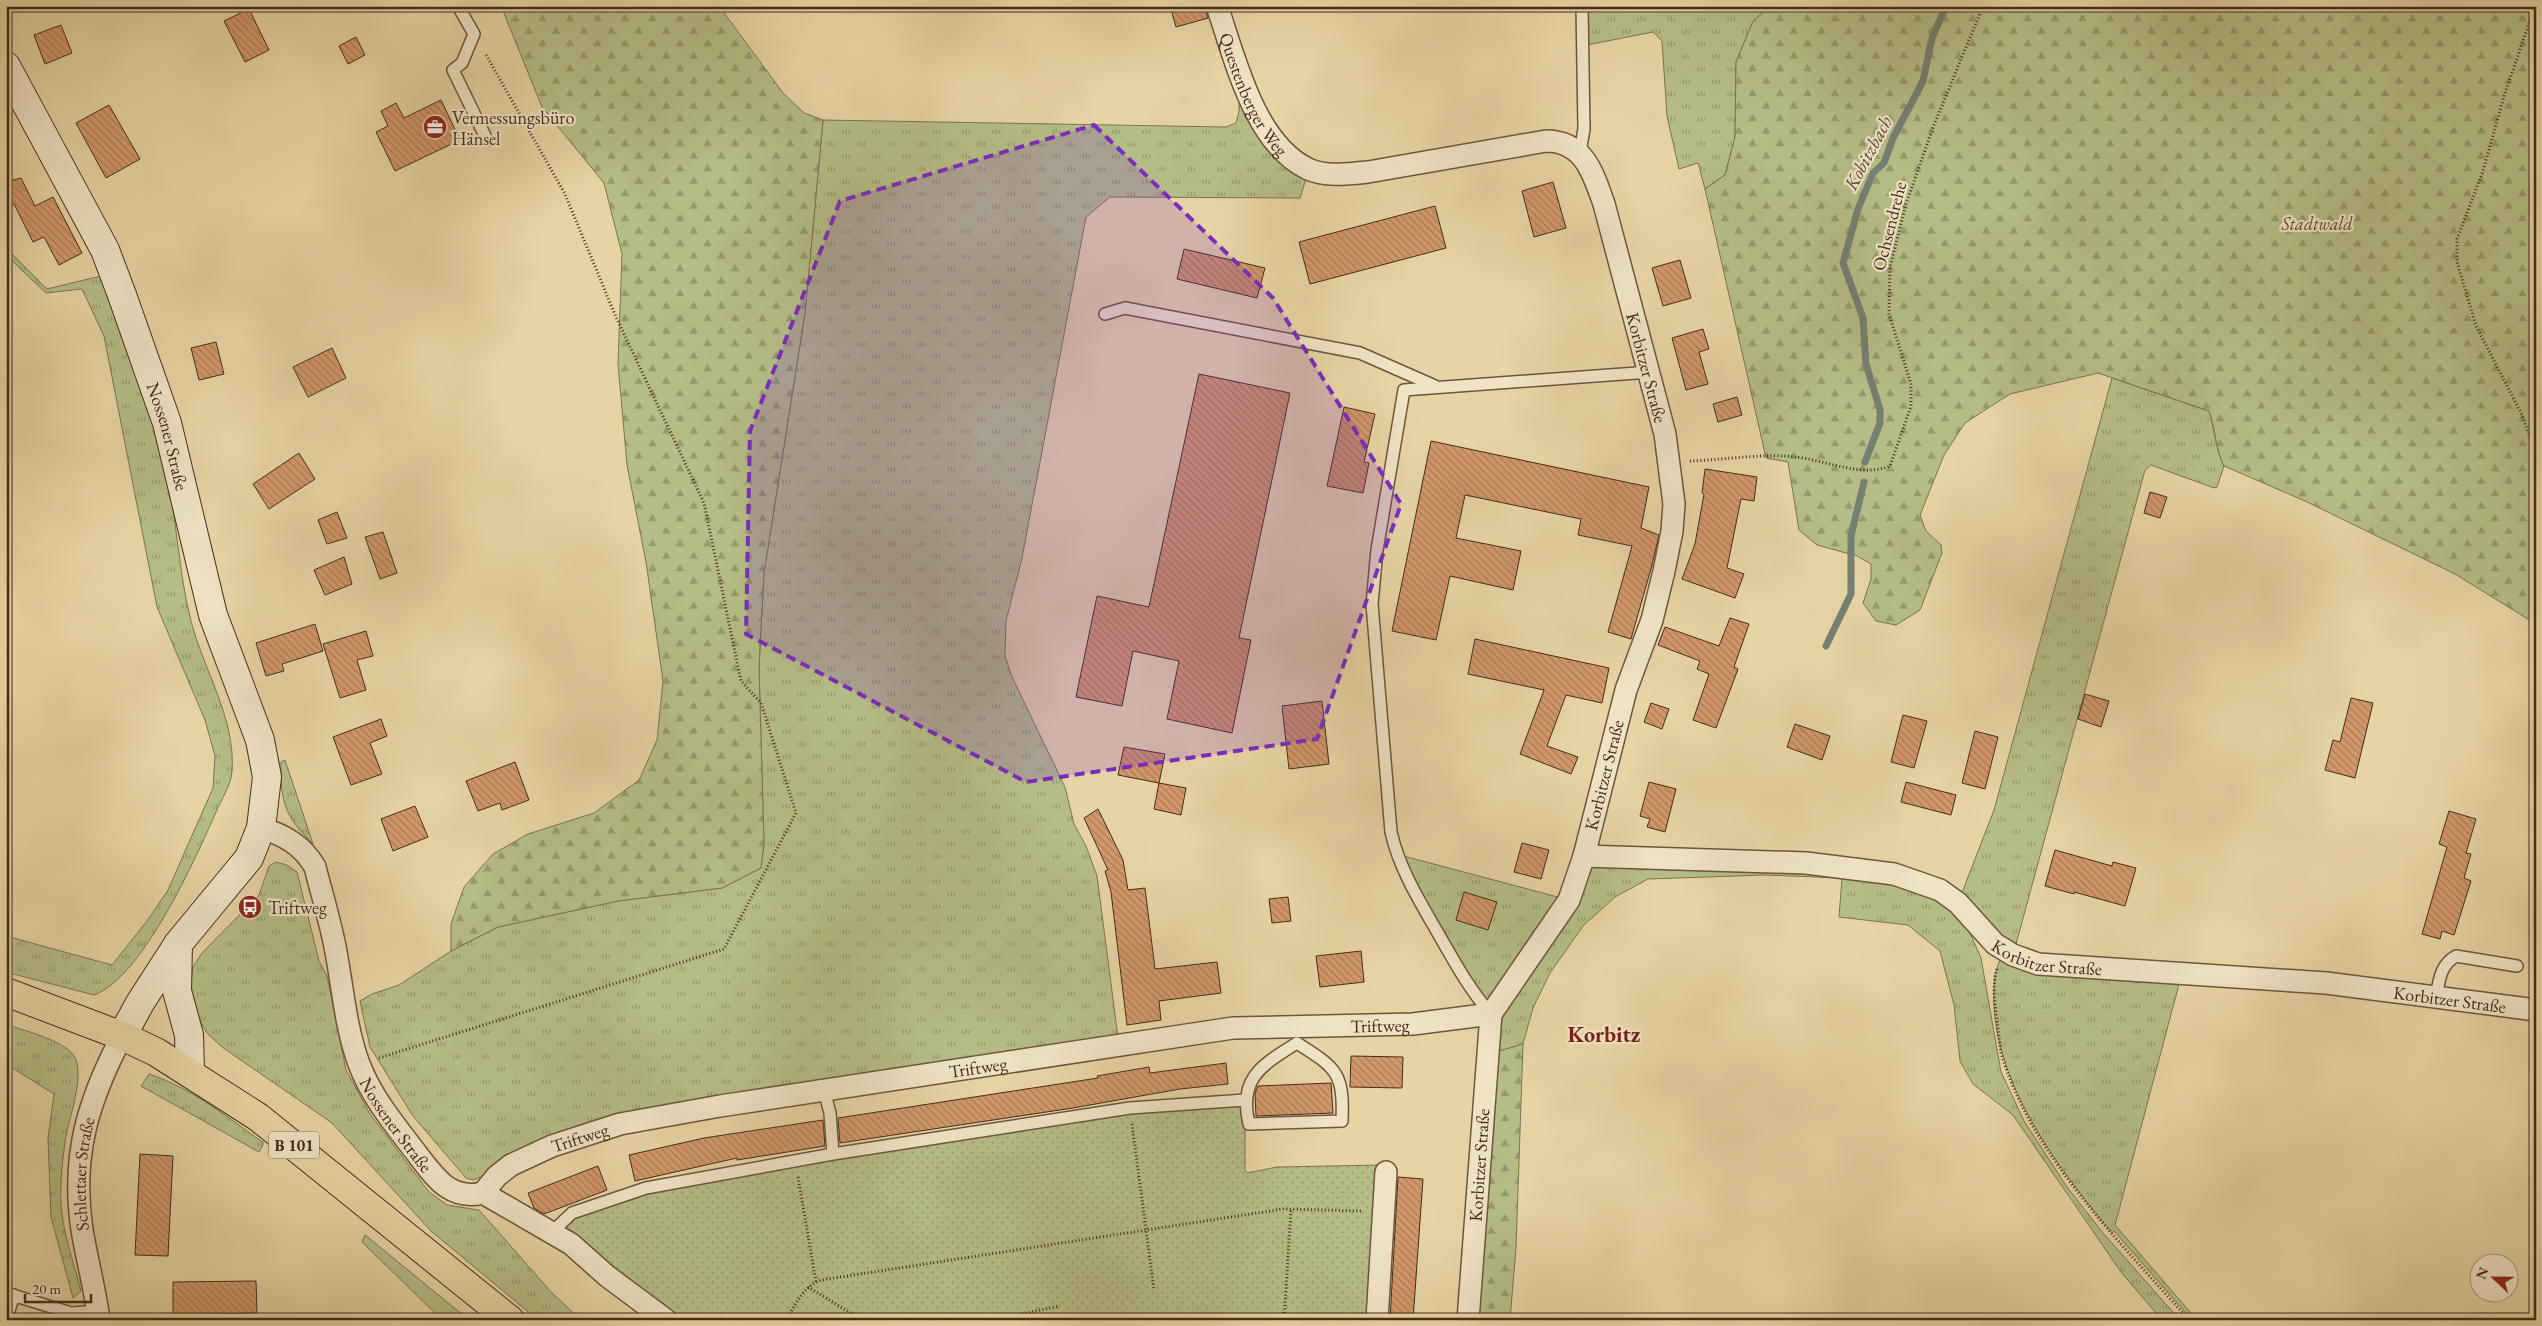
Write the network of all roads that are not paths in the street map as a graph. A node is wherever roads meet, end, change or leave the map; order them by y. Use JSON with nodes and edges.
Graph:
{"nodes":[{"id":1,"x":458,"y":6,"type":"edge"},
{"id":2,"x":1217,"y":6,"type":"edge"},
{"id":3,"x":1582,"y":6,"type":"edge"},
{"id":4,"x":6,"y":66,"type":"edge"},
{"id":5,"x":487,"y":140,"type":"dead end"},
{"id":6,"x":1580,"y":152,"type":"junction"},
{"id":7,"x":1105,"y":314,"type":"dead end"},
{"id":8,"x":1650,"y":372,"type":"junction"},
{"id":9,"x":1437,"y":387,"type":"junction"},
{"id":10,"x":261,"y":828,"type":"junction"},
{"id":11,"x":1584,"y":856,"type":"junction"},
{"id":12,"x":178,"y":944,"type":"junction"},
{"id":13,"x":2517,"y":966,"type":"dead end"},
{"id":14,"x":6,"y":992,"type":"edge"},
{"id":15,"x":2436,"y":998,"type":"junction"},
{"id":16,"x":2536,"y":1010,"type":"edge"},
{"id":17,"x":1492,"y":1014,"type":"junction"},
{"id":18,"x":1296,"y":1034,"type":"junction"},
{"id":19,"x":122,"y":1036,"type":"junction"},
{"id":20,"x":190,"y":1073,"type":"junction"},
{"id":21,"x":824,"y":1090,"type":"junction"},
{"id":22,"x":1245,"y":1100,"type":"junction"},
{"id":23,"x":833,"y":1154,"type":"junction"},
{"id":24,"x":1386,"y":1172,"type":"dead end"},
{"id":25,"x":483,"y":1193,"type":"junction"},
{"id":26,"x":550,"y":1233,"type":"junction"},
{"id":27,"x":10,"y":1294,"type":"edge"},
{"id":28,"x":98,"y":1315,"type":"edge"},
{"id":29,"x":6,"y":1320,"type":"edge"},
{"id":30,"x":510,"y":1320,"type":"edge"},
{"id":31,"x":666,"y":1320,"type":"edge"},
{"id":32,"x":1377,"y":1320,"type":"edge"},
{"id":33,"x":1468,"y":1320,"type":"edge"}],
"edges":[{"from":1,"to":5,"type":"lane"},
{"from":2,"to":6,"type":"street","name":"Questenberger Weg"},
{"from":3,"to":6,"type":"lane"},
{"from":4,"to":10,"type":"street","name":"Nossener Straße"},
{"from":6,"to":8,"type":"street","name":"Korbitzer Straße"},
{"from":7,"to":9,"type":"lane"},
{"from":8,"to":9,"type":"lane"},
{"from":8,"to":11,"type":"street","name":"Korbitzer Straße"},
{"from":9,"to":17,"type":"lane"},
{"from":10,"to":12,"type":"street","name":"Nossener Straße"},
{"from":10,"to":25,"type":"street","name":"Nossener Straße"},
{"from":11,"to":15,"type":"street","name":"Korbitzer Straße"},
{"from":11,"to":17,"type":"street","name":"Korbitzer Straße"},
{"from":12,"to":19,"type":"street","name":"Nossener Straße"},
{"from":12,"to":20,"type":"street"},
{"from":13,"to":15,"type":"lane"},
{"from":14,"to":19,"type":"main road","number":"B 101"},
{"from":15,"to":16,"type":"street","name":"Korbitzer Straße"},
{"from":17,"to":18,"type":"street","name":"Triftweg"},
{"from":17,"to":33,"type":"street","name":"Korbitzer Straße"},
{"from":18,"to":21,"type":"street","name":"Triftweg"},
{"from":18,"to":22,"type":"lane"},
{"from":18,"to":22,"type":"lane"},
{"from":19,"to":20,"type":"main road","number":"B 101"},
{"from":19,"to":28,"type":"street","name":"Schlettaer Straße"},
{"from":20,"to":30,"type":"main road","number":"B 101"},
{"from":21,"to":23,"type":"lane"},
{"from":21,"to":25,"type":"street","name":"Triftweg"},
{"from":22,"to":23,"type":"lane"},
{"from":23,"to":26,"type":"lane"},
{"from":24,"to":32,"type":"street"},
{"from":25,"to":26,"type":"street","name":"Nossener Straße"},
{"from":26,"to":31,"type":"street","name":"Nossener Straße"},
{"from":27,"to":28,"type":"lane"},
{"from":27,"to":29,"type":"lane"}]}
